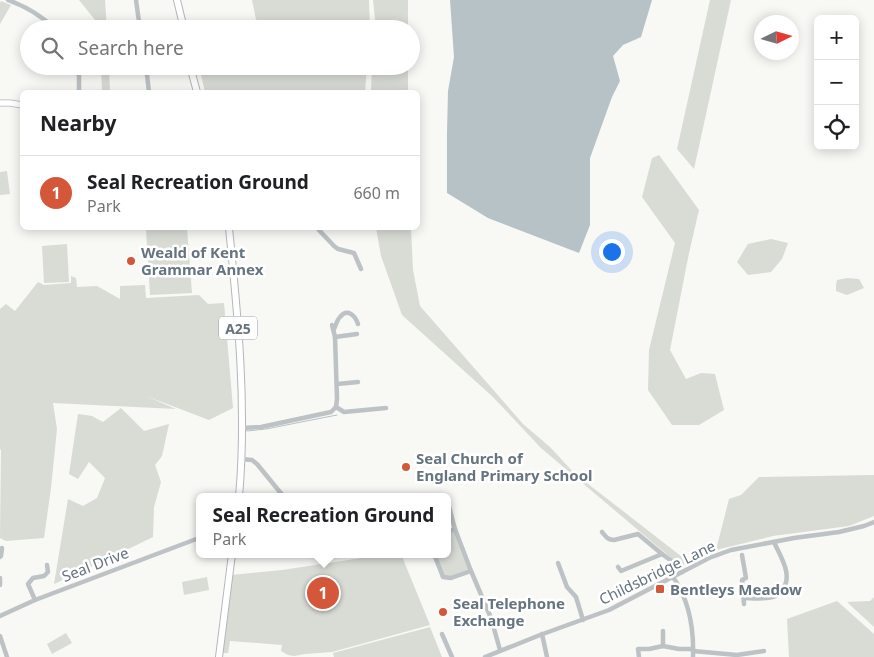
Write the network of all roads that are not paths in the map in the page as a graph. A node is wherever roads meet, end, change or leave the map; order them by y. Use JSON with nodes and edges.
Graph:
{"nodes":[{"id":1,"x":8,"y":0,"type":"edge"},
{"id":2,"x":136,"y":0,"type":"edge"},
{"id":3,"x":177,"y":0,"type":"edge"},
{"id":4,"x":46,"y":20,"type":"edge"},
{"id":5,"x":139,"y":20,"type":"edge"},
{"id":6,"x":182,"y":20,"type":"edge"},
{"id":7,"x":79,"y":75,"type":"edge"},
{"id":8,"x":147,"y":75,"type":"edge"},
{"id":9,"x":193,"y":75,"type":"edge"},
{"id":10,"x":79,"y":90,"type":"edge"},
{"id":11,"x":149,"y":90,"type":"edge"},
{"id":12,"x":197,"y":90,"type":"edge"},
{"id":13,"x":0,"y":103,"type":"edge"},
{"id":14,"x":20,"y":105,"type":"edge"},
{"id":15,"x":229,"y":230,"type":"edge"},
{"id":16,"x":319,"y":230,"type":"edge"},
{"id":17,"x":322,"y":233,"type":"junction"},
{"id":18,"x":318,"y":238,"type":"dead end"},
{"id":19,"x":344,"y":244,"type":"dead end"},
{"id":20,"x":343,"y":250,"type":"junction"},
{"id":21,"x":361,"y":269,"type":"dead end"},
{"id":22,"x":358,"y":324,"type":"dead end"},
{"id":23,"x":357,"y":334,"type":"dead end"},
{"id":24,"x":335,"y":337,"type":"junction"},
{"id":25,"x":358,"y":382,"type":"dead end"},
{"id":26,"x":337,"y":384,"type":"junction"},
{"id":27,"x":336,"y":407,"type":"junction"},
{"id":28,"x":386,"y":408,"type":"dead end"},
{"id":29,"x":242,"y":428,"type":"junction"},
{"id":30,"x":241,"y":459,"type":"junction"},
{"id":31,"x":239,"y":493,"type":"edge"},
{"id":32,"x":281,"y":493,"type":"edge"},
{"id":33,"x":451,"y":512,"type":"edge"},
{"id":34,"x":874,"y":522,"type":"edge"},
{"id":35,"x":456,"y":528,"type":"junction"},
{"id":36,"x":451,"y":530,"type":"edge"},
{"id":37,"x":602,"y":532,"type":"dead end"},
{"id":38,"x":196,"y":539,"type":"edge"},
{"id":39,"x":774,"y":542,"type":"junction"},
{"id":40,"x":2,"y":548,"type":"dead end"},
{"id":41,"x":662,"y":554,"type":"junction"},
{"id":42,"x":742,"y":555,"type":"dead end"},
{"id":43,"x":0,"y":557,"type":"edge"},
{"id":44,"x":231,"y":558,"type":"edge"},
{"id":45,"x":435,"y":558,"type":"edge"},
{"id":46,"x":558,"y":563,"type":"dead end"},
{"id":47,"x":47,"y":565,"type":"dead end"},
{"id":48,"x":618,"y":567,"type":"dead end"},
{"id":49,"x":560,"y":568,"type":"junction"},
{"id":50,"x":471,"y":570,"type":"junction"},
{"id":51,"x":554,"y":570,"type":"dead end"},
{"id":52,"x":682,"y":572,"type":"junction"},
{"id":53,"x":673,"y":577,"type":"junction"},
{"id":54,"x":0,"y":578,"type":"edge"},
{"id":55,"x":0,"y":585,"type":"edge"},
{"id":56,"x":35,"y":600,"type":"junction"},
{"id":57,"x":0,"y":616,"type":"edge"},
{"id":58,"x":583,"y":620,"type":"junction"},
{"id":59,"x":662,"y":631,"type":"dead end"},
{"id":60,"x":442,"y":634,"type":"dead end"},
{"id":61,"x":542,"y":634,"type":"junction"},
{"id":62,"x":0,"y":636,"type":"edge"},
{"id":63,"x":663,"y":646,"type":"junction"},
{"id":64,"x":500,"y":650,"type":"junction"},
{"id":65,"x":764,"y":651,"type":"dead end"},
{"id":66,"x":693,"y":652,"type":"edge"},
{"id":67,"x":494,"y":655,"type":"edge"},
{"id":68,"x":7,"y":657,"type":"edge"},
{"id":69,"x":219,"y":657,"type":"edge"},
{"id":70,"x":452,"y":657,"type":"edge"},
{"id":71,"x":485,"y":657,"type":"edge"},
{"id":72,"x":547,"y":657,"type":"edge"},
{"id":73,"x":639,"y":657,"type":"edge"}],
"edges":[{"from":1,"to":4,"type":"street"},
{"from":2,"to":5,"type":"street"},
{"from":3,"to":6,"type":"highway"},
{"from":7,"to":10,"type":"street"},
{"from":8,"to":11,"type":"street"},
{"from":9,"to":12,"type":"highway"},
{"from":13,"to":14,"type":"main road"},
{"from":15,"to":29,"type":"highway","number":"A25"},
{"from":16,"to":17,"type":"street"},
{"from":17,"to":18,"type":"street"},
{"from":17,"to":20,"type":"street"},
{"from":19,"to":20,"type":"street"},
{"from":20,"to":21,"type":"street"},
{"from":22,"to":24,"type":"street"},
{"from":23,"to":24,"type":"street"},
{"from":24,"to":26,"type":"street"},
{"from":25,"to":26,"type":"street"},
{"from":26,"to":27,"type":"street"},
{"from":27,"to":28,"type":"street"},
{"from":27,"to":29,"type":"street"},
{"from":29,"to":30,"type":"highway","number":"A25"},
{"from":30,"to":31,"type":"highway","number":"A25"},
{"from":30,"to":32,"type":"street"},
{"from":33,"to":35,"type":"street"},
{"from":34,"to":39,"type":"street","name":"Childsbridge Lane"},
{"from":35,"to":36,"type":"street"},
{"from":35,"to":50,"type":"street"},
{"from":37,"to":41,"type":"street"},
{"from":38,"to":56,"type":"street","name":"Seal Drive"},
{"from":39,"to":42,"type":"street"},
{"from":39,"to":52,"type":"street","name":"Childsbridge Lane"},
{"from":40,"to":43,"type":"street"},
{"from":41,"to":48,"type":"street"},
{"from":41,"to":52,"type":"street"},
{"from":44,"to":69,"type":"highway"},
{"from":45,"to":50,"type":"street"},
{"from":46,"to":49,"type":"street"},
{"from":47,"to":56,"type":"street"},
{"from":49,"to":51,"type":"street"},
{"from":49,"to":58,"type":"street"},
{"from":50,"to":64,"type":"street"},
{"from":52,"to":53,"type":"street","name":"Childsbridge Lane"},
{"from":53,"to":58,"type":"street","name":"Childsbridge Lane"},
{"from":53,"to":66,"type":"street"},
{"from":54,"to":55,"type":"street"},
{"from":56,"to":57,"type":"street","name":"Seal Drive"},
{"from":58,"to":61,"type":"street","name":"Childsbridge Lane"},
{"from":59,"to":63,"type":"street"},
{"from":60,"to":70,"type":"street"},
{"from":61,"to":64,"type":"street","name":"Childsbridge Lane"},
{"from":61,"to":72,"type":"street"},
{"from":62,"to":68,"type":"street"},
{"from":63,"to":66,"type":"street"},
{"from":63,"to":73,"type":"street"},
{"from":64,"to":67,"type":"street","name":"Childsbridge Lane"},
{"from":65,"to":66,"type":"street"},
{"from":67,"to":71,"type":"street","name":"Childsbridge Lane"}]}
